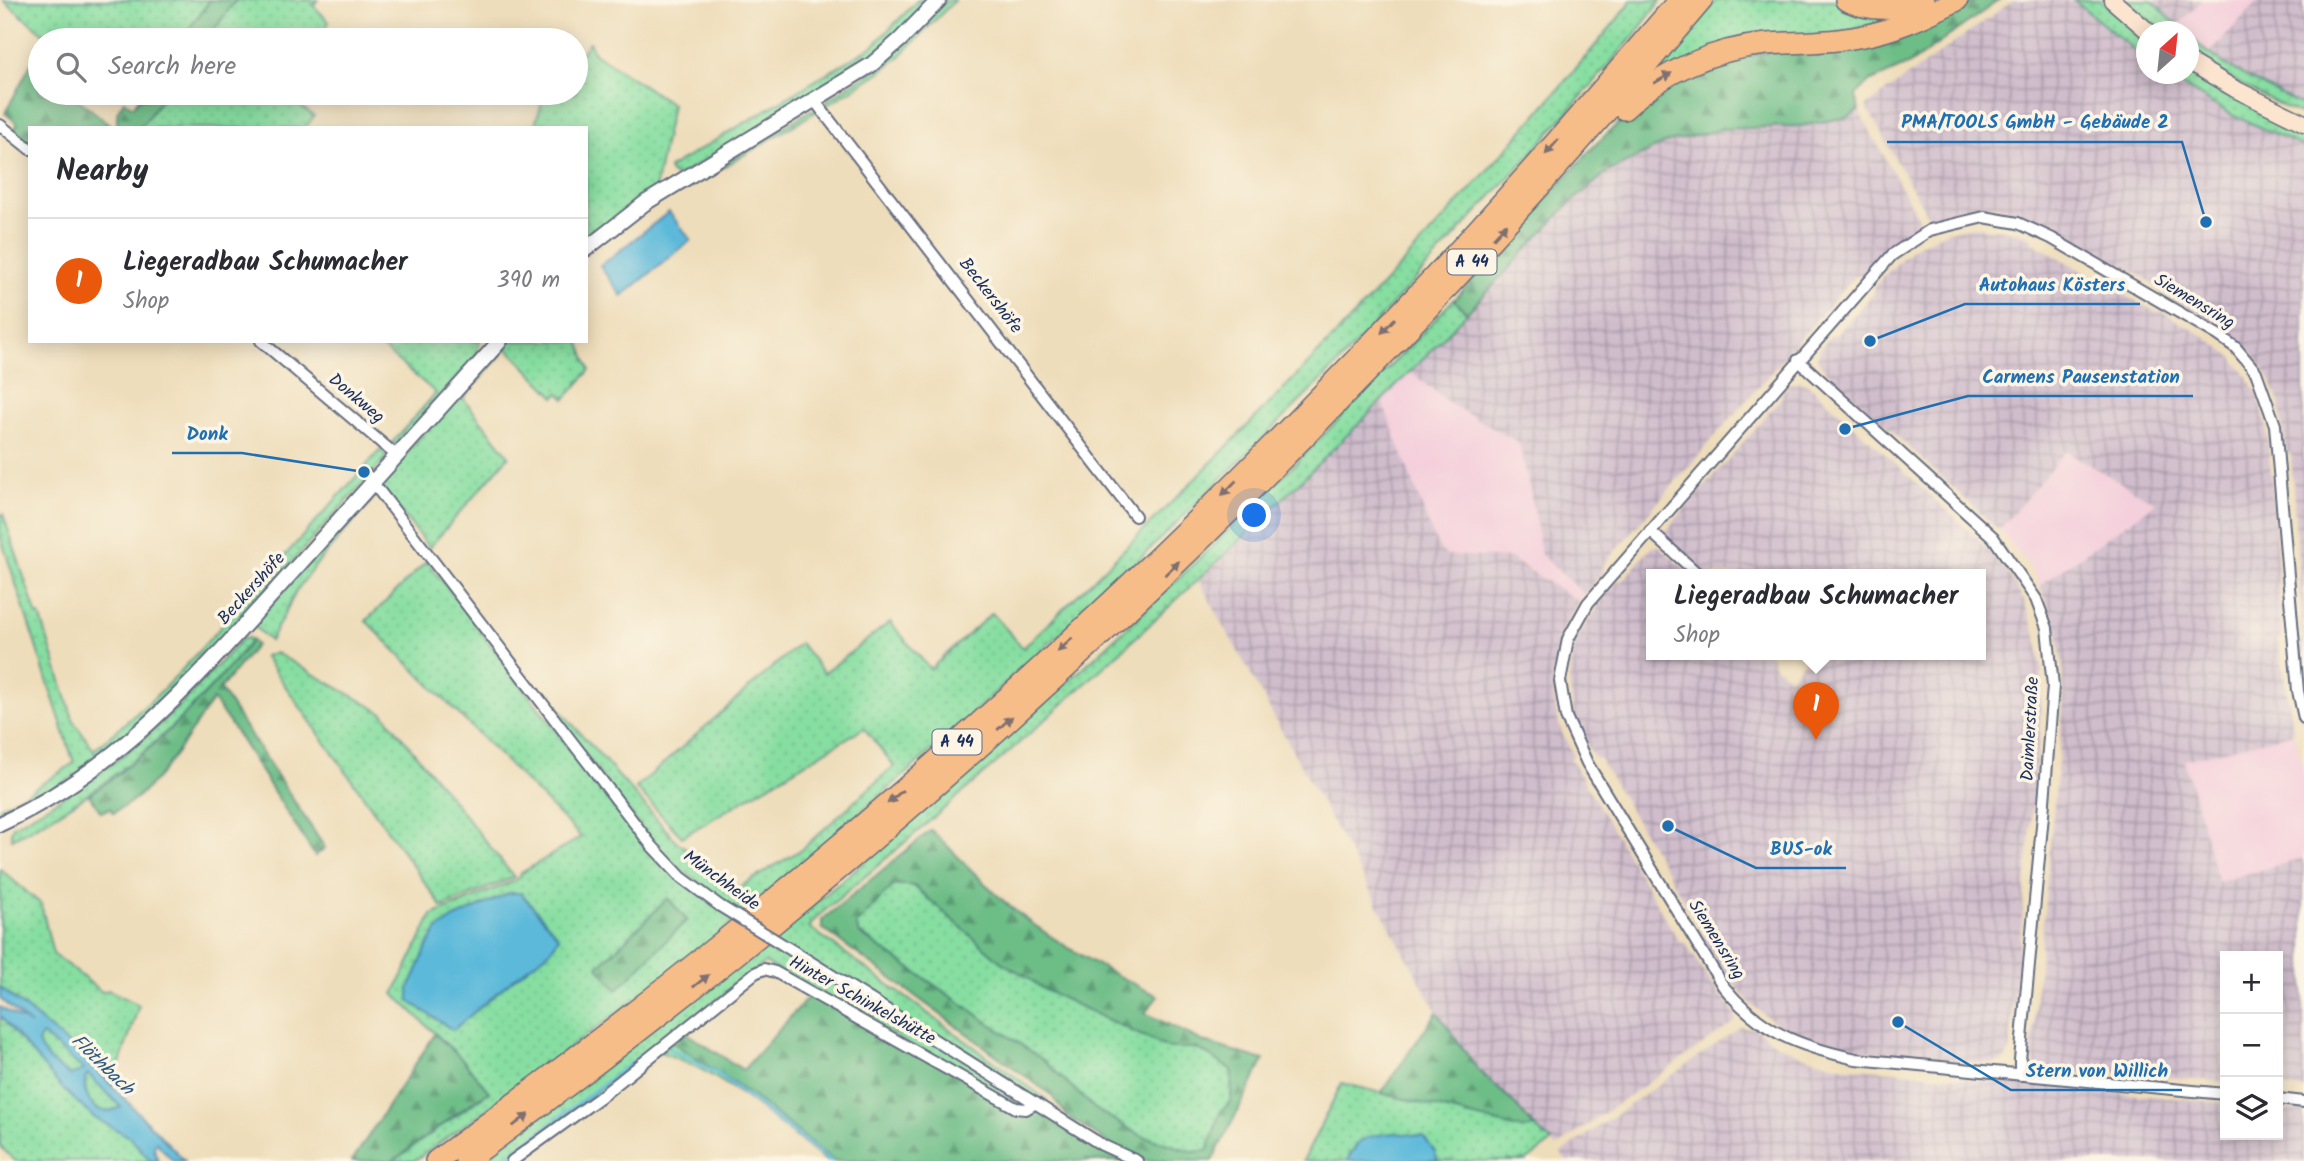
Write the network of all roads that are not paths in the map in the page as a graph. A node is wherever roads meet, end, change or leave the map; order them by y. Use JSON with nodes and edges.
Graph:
{"nodes":[{"id":1,"x":939,"y":0,"type":"edge"},
{"id":2,"x":1666,"y":0,"type":"edge"},
{"id":3,"x":1679,"y":0,"type":"edge"},
{"id":4,"x":1702,"y":0,"type":"edge"},
{"id":5,"x":1846,"y":0,"type":"edge"},
{"id":6,"x":1923,"y":0,"type":"edge"},
{"id":7,"x":1957,"y":0,"type":"edge"},
{"id":8,"x":2112,"y":0,"type":"edge"},
{"id":9,"x":2136,"y":21,"type":"edge"},
{"id":10,"x":2199,"y":67,"type":"edge"},
{"id":11,"x":1597,"y":96,"type":"junction"},
{"id":12,"x":814,"y":100,"type":"junction"},
{"id":13,"x":2304,"y":123,"type":"edge"},
{"id":14,"x":0,"y":125,"type":"edge"},
{"id":15,"x":28,"y":147,"type":"edge"},
{"id":16,"x":1573,"y":151,"type":"junction"},
{"id":17,"x":588,"y":247,"type":"edge"},
{"id":18,"x":263,"y":343,"type":"edge"},
{"id":19,"x":495,"y":343,"type":"edge"},
{"id":20,"x":1798,"y":360,"type":"junction"},
{"id":21,"x":397,"y":456,"type":"junction"},
{"id":22,"x":370,"y":479,"type":"junction"},
{"id":23,"x":1135,"y":516,"type":"dead end"},
{"id":24,"x":1650,"y":531,"type":"junction"},
{"id":25,"x":1692,"y":569,"type":"edge"},
{"id":26,"x":2304,"y":718,"type":"edge"},
{"id":27,"x":0,"y":824,"type":"edge"},
{"id":28,"x":2021,"y":1075,"type":"junction"},
{"id":29,"x":2220,"y":1094,"type":"edge"},
{"id":30,"x":2283,"y":1100,"type":"edge"},
{"id":31,"x":2304,"y":1102,"type":"edge"},
{"id":32,"x":1036,"y":1103,"type":"junction"},
{"id":33,"x":436,"y":1161,"type":"edge"},
{"id":34,"x":466,"y":1161,"type":"edge"},
{"id":35,"x":512,"y":1161,"type":"edge"},
{"id":36,"x":1136,"y":1161,"type":"edge"}],
"edges":[{"from":1,"to":12,"type":"street"},
{"from":2,"to":11,"type":"highway"},
{"from":3,"to":11,"type":"highway","number":"A 44"},
{"from":4,"to":16,"type":"highway","number":"A 44"},
{"from":5,"to":6,"type":"highway"},
{"from":16,"to":7,"type":"highway","one_way":true},
{"from":8,"to":9,"type":"main road"},
{"from":10,"to":13,"type":"main road"},
{"from":11,"to":33,"type":"highway","number":"A 44","one_way":true},
{"from":12,"to":17,"type":"street"},
{"from":12,"to":23,"type":"street","name":"Beckershöfe"},
{"from":14,"to":15,"type":"street"},
{"from":34,"to":16,"type":"highway","number":"A 44","one_way":true},
{"from":18,"to":21,"type":"street","name":"Donkweg"},
{"from":19,"to":21,"type":"street","name":"Beckershöfe"},
{"from":20,"to":24,"type":"street","name":"Siemensring"},
{"from":20,"to":26,"type":"street","name":"Siemensring"},
{"from":20,"to":28,"type":"street","name":"Daimlerstraße"},
{"from":21,"to":22,"type":"street","name":"Beckershöfe"},
{"from":22,"to":27,"type":"street","name":"Beckershöfe"},
{"from":22,"to":32,"type":"street","name":"Münchheide","bridge":true},
{"from":24,"to":25,"type":"street"},
{"from":24,"to":28,"type":"street","name":"Siemensring"},
{"from":28,"to":29,"type":"street","name":"Siemensring"},
{"from":30,"to":31,"type":"street"},
{"from":32,"to":35,"type":"street","name":"Hinter Schinkelshütte"},
{"from":32,"to":36,"type":"street","name":"Münchheide"}]}
